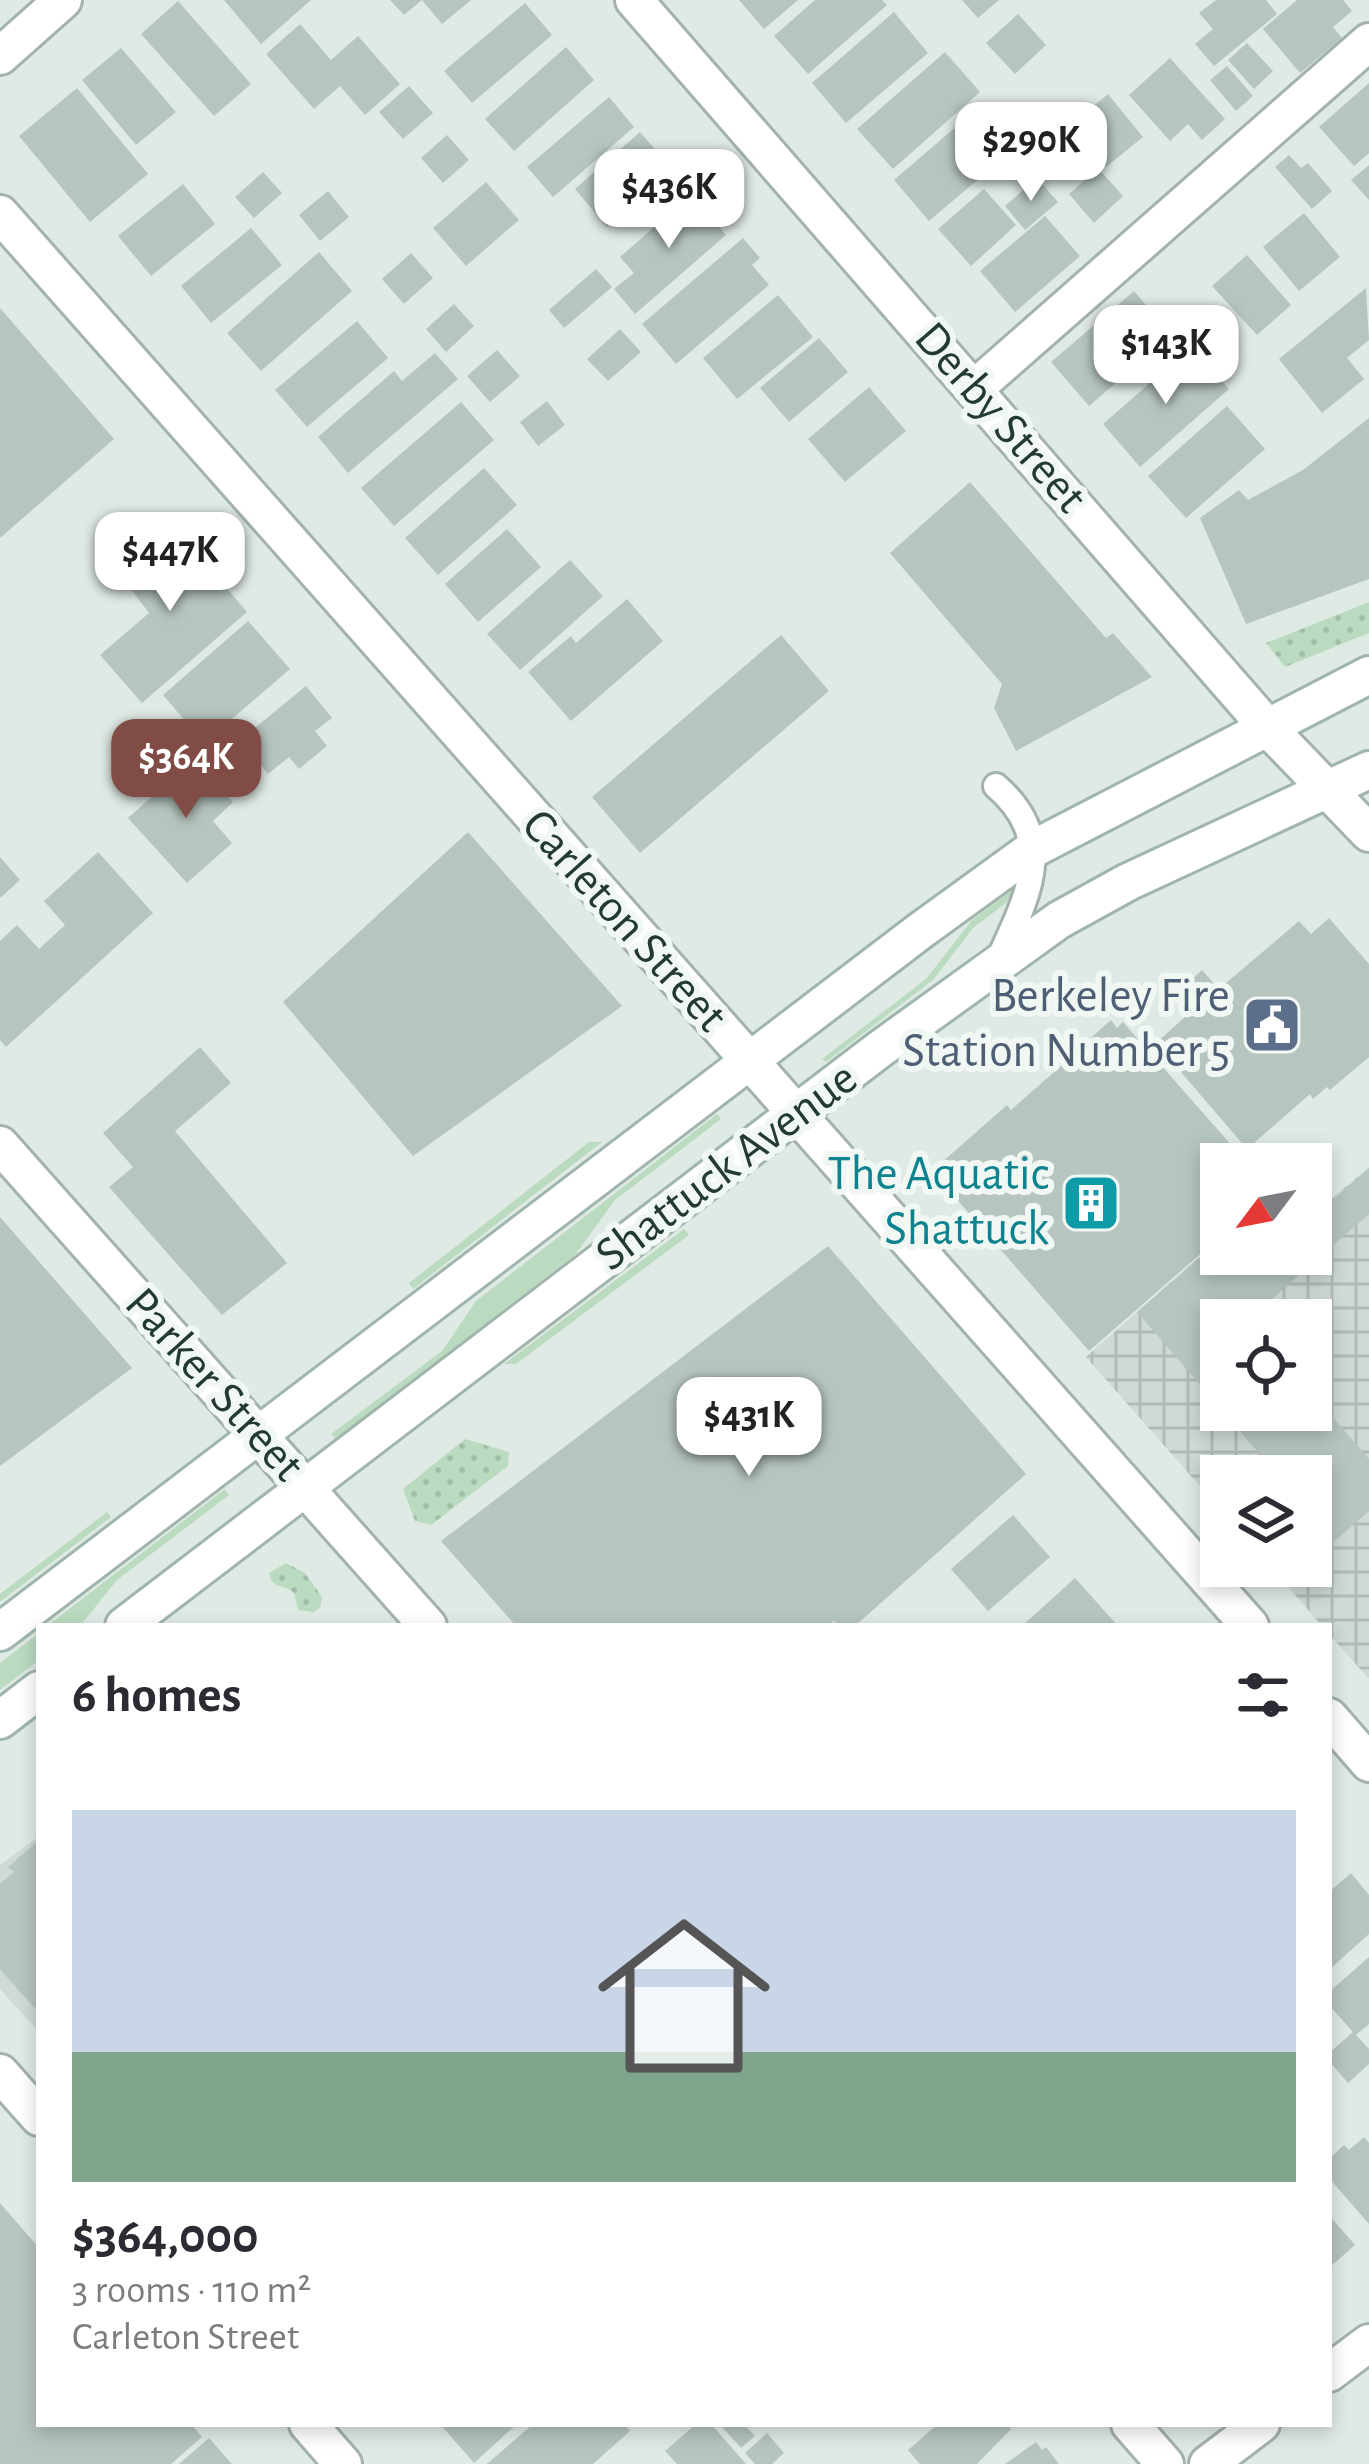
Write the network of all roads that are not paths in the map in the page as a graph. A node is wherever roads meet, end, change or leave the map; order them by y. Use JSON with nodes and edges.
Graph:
{"nodes":[{"id":1,"x":63,"y":0,"type":"edge"},
{"id":2,"x":634,"y":0,"type":"edge"},
{"id":3,"x":1369,"y":42,"type":"edge"},
{"id":4,"x":0,"y":56,"type":"edge"},
{"id":5,"x":0,"y":214,"type":"edge"},
{"id":6,"x":974,"y":389,"type":"junction"},
{"id":7,"x":1369,"y":676,"type":"edge"},
{"id":8,"x":1267,"y":728,"type":"junction"},
{"id":9,"x":1369,"y":770,"type":"edge"},
{"id":10,"x":1328,"y":790,"type":"junction"},
{"id":11,"x":1006,"y":795,"type":"dead end"},
{"id":12,"x":1369,"y":833,"type":"edge"},
{"id":13,"x":1033,"y":849,"type":"junction"},
{"id":14,"x":998,"y":962,"type":"junction"},
{"id":15,"x":749,"y":1062,"type":"junction"},
{"id":16,"x":796,"y":1114,"type":"junction"},
{"id":17,"x":0,"y":1145,"type":"edge"},
{"id":18,"x":258,"y":1434,"type":"junction"},
{"id":19,"x":307,"y":1488,"type":"junction"},
{"id":20,"x":128,"y":1623,"type":"edge"},
{"id":21,"x":425,"y":1623,"type":"edge"},
{"id":22,"x":1247,"y":1623,"type":"edge"},
{"id":23,"x":0,"y":1632,"type":"edge"},
{"id":24,"x":36,"y":1692,"type":"edge"},
{"id":25,"x":0,"y":1720,"type":"edge"},
{"id":26,"x":1332,"y":1720,"type":"edge"},
{"id":27,"x":1369,"y":1763,"type":"edge"},
{"id":28,"x":0,"y":2073,"type":"edge"},
{"id":29,"x":36,"y":2114,"type":"edge"},
{"id":30,"x":1369,"y":2343,"type":"edge"},
{"id":31,"x":1332,"y":2371,"type":"edge"},
{"id":32,"x":311,"y":2427,"type":"edge"},
{"id":33,"x":1133,"y":2427,"type":"edge"},
{"id":34,"x":1257,"y":2427,"type":"edge"},
{"id":35,"x":344,"y":2464,"type":"edge"},
{"id":36,"x":1165,"y":2464,"type":"edge"},
{"id":37,"x":1208,"y":2464,"type":"edge"}],
"edges":[{"from":1,"to":4,"type":"street"},
{"from":2,"to":6,"type":"street","name":"Derby Street"},
{"from":3,"to":6,"type":"street"},
{"from":5,"to":15,"type":"street","name":"Carleton Street"},
{"from":6,"to":8,"type":"street","name":"Derby Street"},
{"from":7,"to":8,"type":"street","name":"Shattuck Avenue"},
{"from":8,"to":10,"type":"street","name":"Derby Street"},
{"from":8,"to":13,"type":"street","name":"Shattuck Avenue"},
{"from":9,"to":10,"type":"street","name":"Shattuck Avenue"},
{"from":10,"to":12,"type":"street","name":"Derby Street"},
{"from":10,"to":14,"type":"street","name":"Shattuck Avenue"},
{"from":11,"to":13,"type":"lane"},
{"from":13,"to":14,"type":"lane"},
{"from":13,"to":15,"type":"street","name":"Shattuck Avenue"},
{"from":14,"to":16,"type":"street","name":"Shattuck Avenue"},
{"from":15,"to":16,"type":"street","name":"Carleton Street"},
{"from":15,"to":18,"type":"street","name":"Shattuck Avenue"},
{"from":16,"to":19,"type":"street","name":"Shattuck Avenue"},
{"from":16,"to":22,"type":"street","name":"Carleton Street"},
{"from":17,"to":18,"type":"street","name":"Parker Street"},
{"from":18,"to":19,"type":"street","name":"Parker Street"},
{"from":18,"to":23,"type":"street","name":"Shattuck Avenue"},
{"from":19,"to":20,"type":"street","name":"Shattuck Avenue"},
{"from":19,"to":21,"type":"street","name":"Parker Street"},
{"from":24,"to":25,"type":"street"},
{"from":26,"to":27,"type":"street"},
{"from":28,"to":29,"type":"street"},
{"from":30,"to":31,"type":"street"},
{"from":32,"to":35,"type":"street"},
{"from":33,"to":36,"type":"street"},
{"from":34,"to":37,"type":"street"}]}
